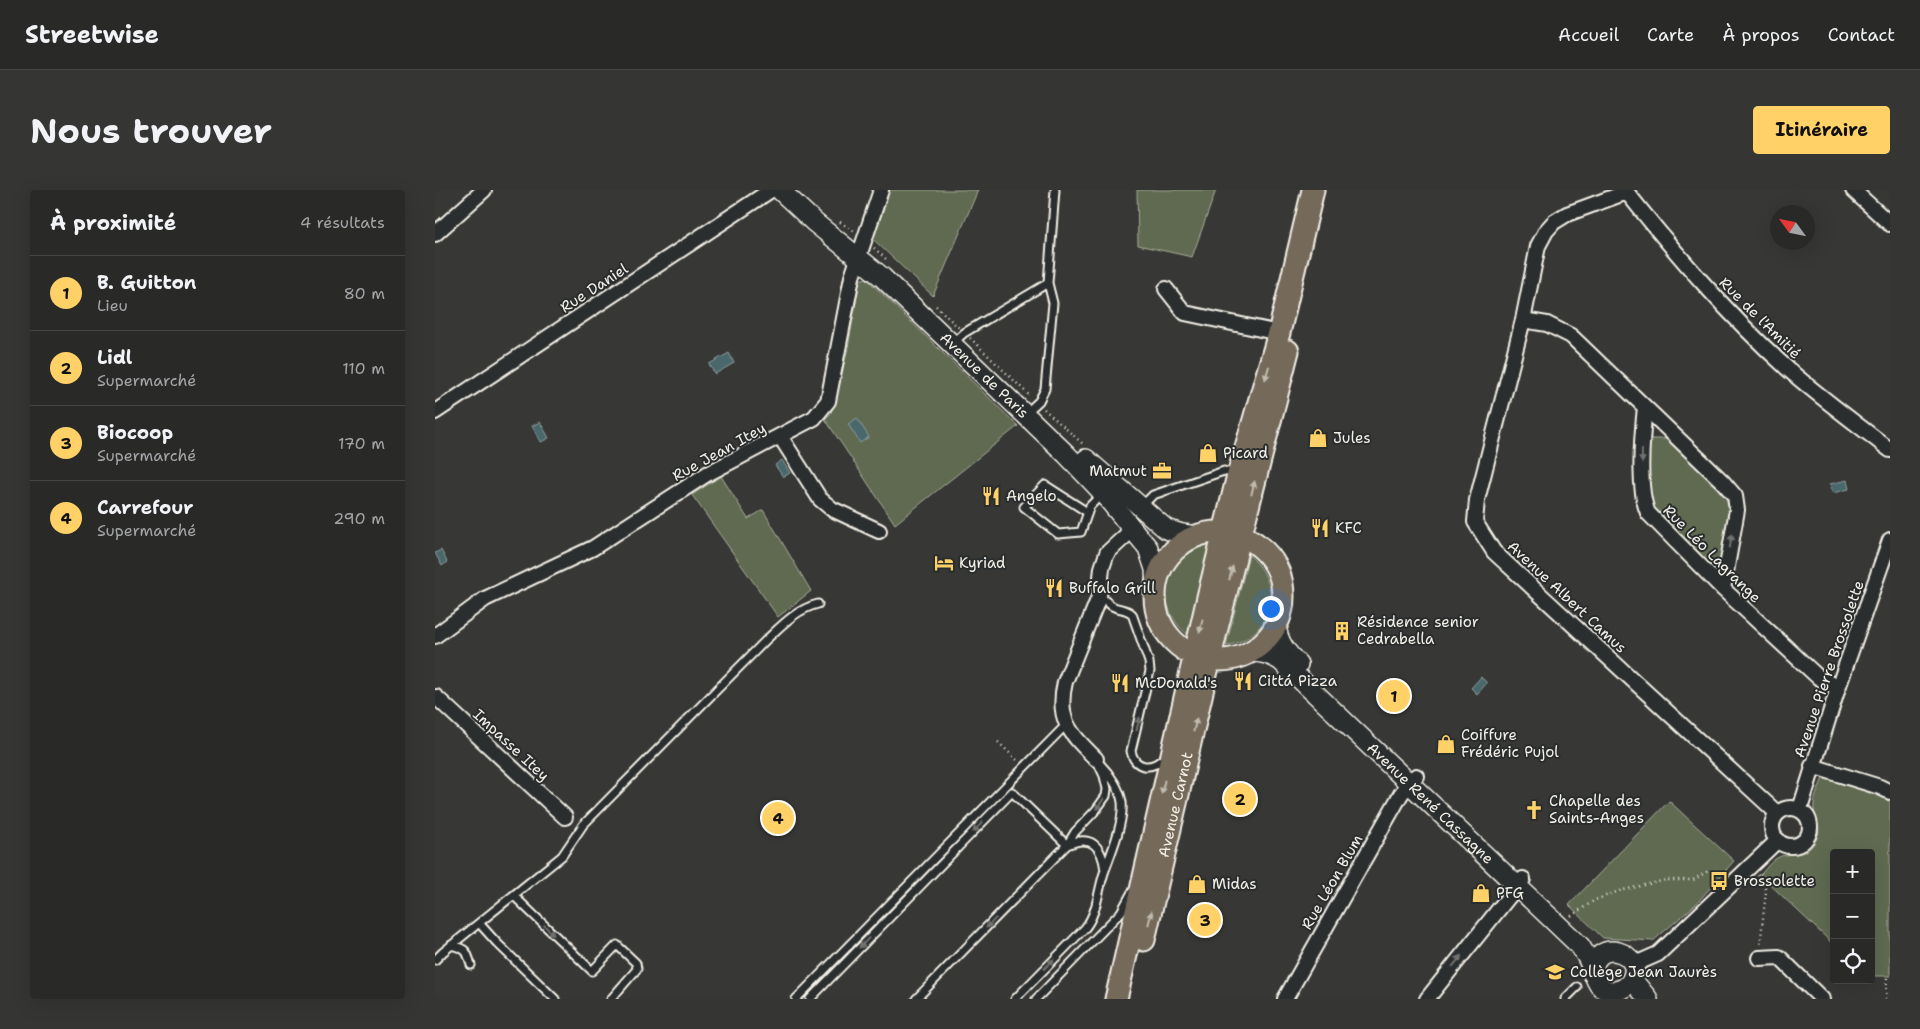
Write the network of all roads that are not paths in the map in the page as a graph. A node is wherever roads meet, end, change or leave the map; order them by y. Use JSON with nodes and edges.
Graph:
{"nodes":[{"id":1,"x":484,"y":190,"type":"edge"},
{"id":2,"x":771,"y":190,"type":"edge"},
{"id":3,"x":780,"y":190,"type":"edge"},
{"id":4,"x":792,"y":190,"type":"edge"},
{"id":5,"x":881,"y":190,"type":"edge"},
{"id":6,"x":1055,"y":190,"type":"edge"},
{"id":7,"x":1853,"y":190,"type":"edge"},
{"id":8,"x":1313,"y":191,"type":"edge"},
{"id":9,"x":1626,"y":191,"type":"edge"},
{"id":10,"x":1890,"y":224,"type":"edge"},
{"id":11,"x":435,"y":234,"type":"edge"},
{"id":12,"x":859,"y":251,"type":"junction"},
{"id":13,"x":1048,"y":283,"type":"junction"},
{"id":14,"x":1166,"y":290,"type":"dead end"},
{"id":15,"x":1523,"y":320,"type":"junction"},
{"id":16,"x":1279,"y":332,"type":"junction"},
{"id":17,"x":955,"y":341,"type":"junction"},
{"id":18,"x":1645,"y":407,"type":"junction"},
{"id":19,"x":1028,"y":411,"type":"junction"},
{"id":20,"x":435,"y":412,"type":"edge"},
{"id":21,"x":780,"y":436,"type":"junction"},
{"id":22,"x":1890,"y":450,"type":"edge"},
{"id":23,"x":1238,"y":475,"type":"junction"},
{"id":24,"x":1103,"y":492,"type":"junction"},
{"id":25,"x":1141,"y":506,"type":"junction"},
{"id":26,"x":1087,"y":512,"type":"junction"},
{"id":27,"x":1133,"y":529,"type":"junction"},
{"id":28,"x":879,"y":531,"type":"dead end"},
{"id":29,"x":1233,"y":533,"type":"junction"},
{"id":30,"x":1197,"y":536,"type":"junction"},
{"id":31,"x":1890,"y":540,"type":"edge"},
{"id":32,"x":1156,"y":586,"type":"junction"},
{"id":33,"x":1723,"y":589,"type":"junction"},
{"id":34,"x":1099,"y":597,"type":"junction"},
{"id":35,"x":818,"y":604,"type":"dead end"},
{"id":36,"x":1276,"y":625,"type":"junction"},
{"id":37,"x":435,"y":636,"type":"edge"},
{"id":38,"x":1250,"y":652,"type":"junction"},
{"id":39,"x":1203,"y":657,"type":"junction"},
{"id":40,"x":1838,"y":688,"type":"junction"},
{"id":41,"x":435,"y":701,"type":"edge"},
{"id":42,"x":1067,"y":726,"type":"junction"},
{"id":43,"x":1172,"y":750,"type":"junction"},
{"id":44,"x":1096,"y":759,"type":"junction"},
{"id":45,"x":1813,"y":766,"type":"junction"},
{"id":46,"x":1413,"y":779,"type":"junction"},
{"id":47,"x":1890,"y":792,"type":"edge"},
{"id":48,"x":1800,"y":809,"type":"junction"},
{"id":49,"x":1777,"y":813,"type":"junction"},
{"id":50,"x":565,"y":817,"type":"dead end"},
{"id":51,"x":1778,"y":840,"type":"junction"},
{"id":52,"x":1067,"y":845,"type":"junction"},
{"id":53,"x":1145,"y":867,"type":"junction"},
{"id":54,"x":1105,"y":870,"type":"junction"},
{"id":55,"x":1520,"y":882,"type":"junction"},
{"id":56,"x":514,"y":896,"type":"junction"},
{"id":57,"x":479,"y":923,"type":"junction"},
{"id":58,"x":451,"y":945,"type":"junction"},
{"id":59,"x":1611,"y":951,"type":"junction"},
{"id":60,"x":1759,"y":958,"type":"road end"},
{"id":61,"x":435,"y":960,"type":"edge"},
{"id":62,"x":471,"y":965,"type":"dead end"},
{"id":63,"x":1633,"y":971,"type":"junction"},
{"id":64,"x":1593,"y":974,"type":"junction"},
{"id":65,"x":1577,"y":987,"type":"dead end"},
{"id":66,"x":1617,"y":991,"type":"junction"},
{"id":67,"x":555,"y":999,"type":"edge"},
{"id":68,"x":611,"y":999,"type":"edge"},
{"id":69,"x":796,"y":999,"type":"edge"},
{"id":70,"x":809,"y":999,"type":"edge"},
{"id":71,"x":916,"y":999,"type":"edge"},
{"id":72,"x":1015,"y":999,"type":"edge"},
{"id":73,"x":1036,"y":999,"type":"edge"},
{"id":74,"x":1116,"y":999,"type":"edge"},
{"id":75,"x":1130,"y":999,"type":"edge"},
{"id":76,"x":1285,"y":999,"type":"edge"},
{"id":77,"x":1427,"y":999,"type":"edge"},
{"id":78,"x":1565,"y":999,"type":"edge"},
{"id":79,"x":1634,"y":999,"type":"edge"},
{"id":80,"x":1648,"y":999,"type":"edge"},
{"id":81,"x":1822,"y":999,"type":"edge"}],
"edges":[{"from":1,"to":11,"type":"street"},
{"from":2,"to":20,"type":"street","name":"Rue Daniel"},
{"from":3,"to":12,"type":"main road","name":"Avenue de Paris"},
{"from":4,"to":12,"type":"main road","name":"Avenue de Paris"},
{"from":5,"to":12,"type":"street","name":"Rue Jean Itey"},
{"from":6,"to":13,"type":"lane"},
{"from":7,"to":10,"type":"street"},
{"from":8,"to":16,"type":"main road"},
{"from":29,"to":8,"type":"main road","one_way":true},
{"from":9,"to":15,"type":"street","name":"Avenue Albert Camus"},
{"from":9,"to":22,"type":"street","name":"Rue de l'Amitié"},
{"from":12,"to":17,"type":"main road","name":"Avenue de Paris"},
{"from":12,"to":21,"type":"street","name":"Rue Jean Itey"},
{"from":13,"to":17,"type":"lane"},
{"from":13,"to":19,"type":"lane"},
{"from":14,"to":16,"type":"street"},
{"from":15,"to":18,"type":"street"},
{"from":15,"to":49,"type":"street","name":"Avenue Albert Camus"},
{"from":16,"to":23,"type":"main road","one_way":true},
{"from":17,"to":19,"type":"main road","name":"Avenue de Paris"},
{"from":18,"to":33,"type":"street","name":"Rue Léo Lagrange","one_way":true},
{"from":33,"to":18,"type":"street","one_way":true},
{"from":19,"to":24,"type":"main road","name":"Avenue de Paris"},
{"from":19,"to":25,"type":"main road","name":"Avenue de Paris"},
{"from":21,"to":28,"type":"street"},
{"from":21,"to":37,"type":"street","name":"Rue Jean Itey"},
{"from":23,"to":25,"type":"lane"},
{"from":23,"to":29,"type":"main road"},
{"from":24,"to":25,"type":"lane"},
{"from":24,"to":26,"type":"lane"},
{"from":24,"to":27,"type":"main road","name":"Avenue de Paris"},
{"from":25,"to":30,"type":"main road","name":"Avenue de Paris"},
{"from":26,"to":26,"type":"lane"},
{"from":27,"to":32,"type":"main road","name":"Avenue de Paris"},
{"from":27,"to":34,"type":"street"},
{"from":29,"to":30,"type":"main road"},
{"from":29,"to":36,"type":"main road"},
{"from":29,"to":39,"type":"main road","name":"Avenue Carnot"},
{"from":30,"to":32,"type":"main road"},
{"from":31,"to":40,"type":"street","name":"Avenue Pierre Brossolette"},
{"from":32,"to":39,"type":"main road"},
{"from":33,"to":40,"type":"street","name":"Rue Léo Lagrange"},
{"from":34,"to":42,"type":"street"},
{"from":43,"to":34,"type":"lane","one_way":true},
{"from":35,"to":56,"type":"lane"},
{"from":36,"to":38,"type":"main road"},
{"from":36,"to":46,"type":"main road","name":"Avenue René Cassagne"},
{"from":38,"to":39,"type":"main road"},
{"from":38,"to":46,"type":"main road","name":"Avenue René Cassagne"},
{"from":39,"to":43,"type":"main road","name":"Avenue Carnot"},
{"from":75,"to":39,"type":"main road","name":"Avenue Carnot","one_way":true},
{"from":40,"to":45,"type":"street","name":"Avenue Pierre Brossolette"},
{"from":41,"to":50,"type":"street","name":"Impasse Itey"},
{"from":42,"to":44,"type":"street"},
{"from":42,"to":69,"type":"lane"},
{"from":43,"to":53,"type":"main road","name":"Avenue Carnot","one_way":true},
{"from":44,"to":52,"type":"lane","one_way":true},
{"from":44,"to":54,"type":"lane"},
{"from":45,"to":47,"type":"street"},
{"from":45,"to":48,"type":"street","name":"Avenue Pierre Brossolette"},
{"from":46,"to":55,"type":"main road","name":"Avenue René Cassagne"},
{"from":46,"to":76,"type":"street","name":"Rue Léon Blum"},
{"from":48,"to":49,"type":"street"},
{"from":48,"to":51,"type":"street"},
{"from":49,"to":51,"type":"street"},
{"from":51,"to":63,"type":"street"},
{"from":52,"to":54,"type":"lane"},
{"from":52,"to":70,"type":"lane","one_way":true},
{"from":52,"to":71,"type":"lane","one_way":true},
{"from":53,"to":73,"type":"lane"},
{"from":53,"to":74,"type":"main road","name":"Avenue Carnot"},
{"from":72,"to":54,"type":"lane","one_way":true},
{"from":55,"to":59,"type":"main road","name":"Avenue René Cassagne"},
{"from":55,"to":64,"type":"main road","name":"Avenue René Cassagne"},
{"from":77,"to":55,"type":"street","one_way":true},
{"from":56,"to":57,"type":"lane"},
{"from":56,"to":68,"type":"lane","one_way":true},
{"from":57,"to":58,"type":"lane"},
{"from":57,"to":67,"type":"lane"},
{"from":58,"to":61,"type":"lane"},
{"from":58,"to":62,"type":"lane"},
{"from":59,"to":63,"type":"main road","name":"Avenue René Cassagne"},
{"from":59,"to":64,"type":"main road"},
{"from":60,"to":81,"type":"street"},
{"from":63,"to":66,"type":"main road"},
{"from":63,"to":80,"type":"main road","name":"Avenue René Cassagne"},
{"from":64,"to":66,"type":"main road","name":"Avenue René Cassagne"},
{"from":65,"to":78,"type":"lane"},
{"from":66,"to":79,"type":"main road","name":"Avenue René Cassagne"}]}
